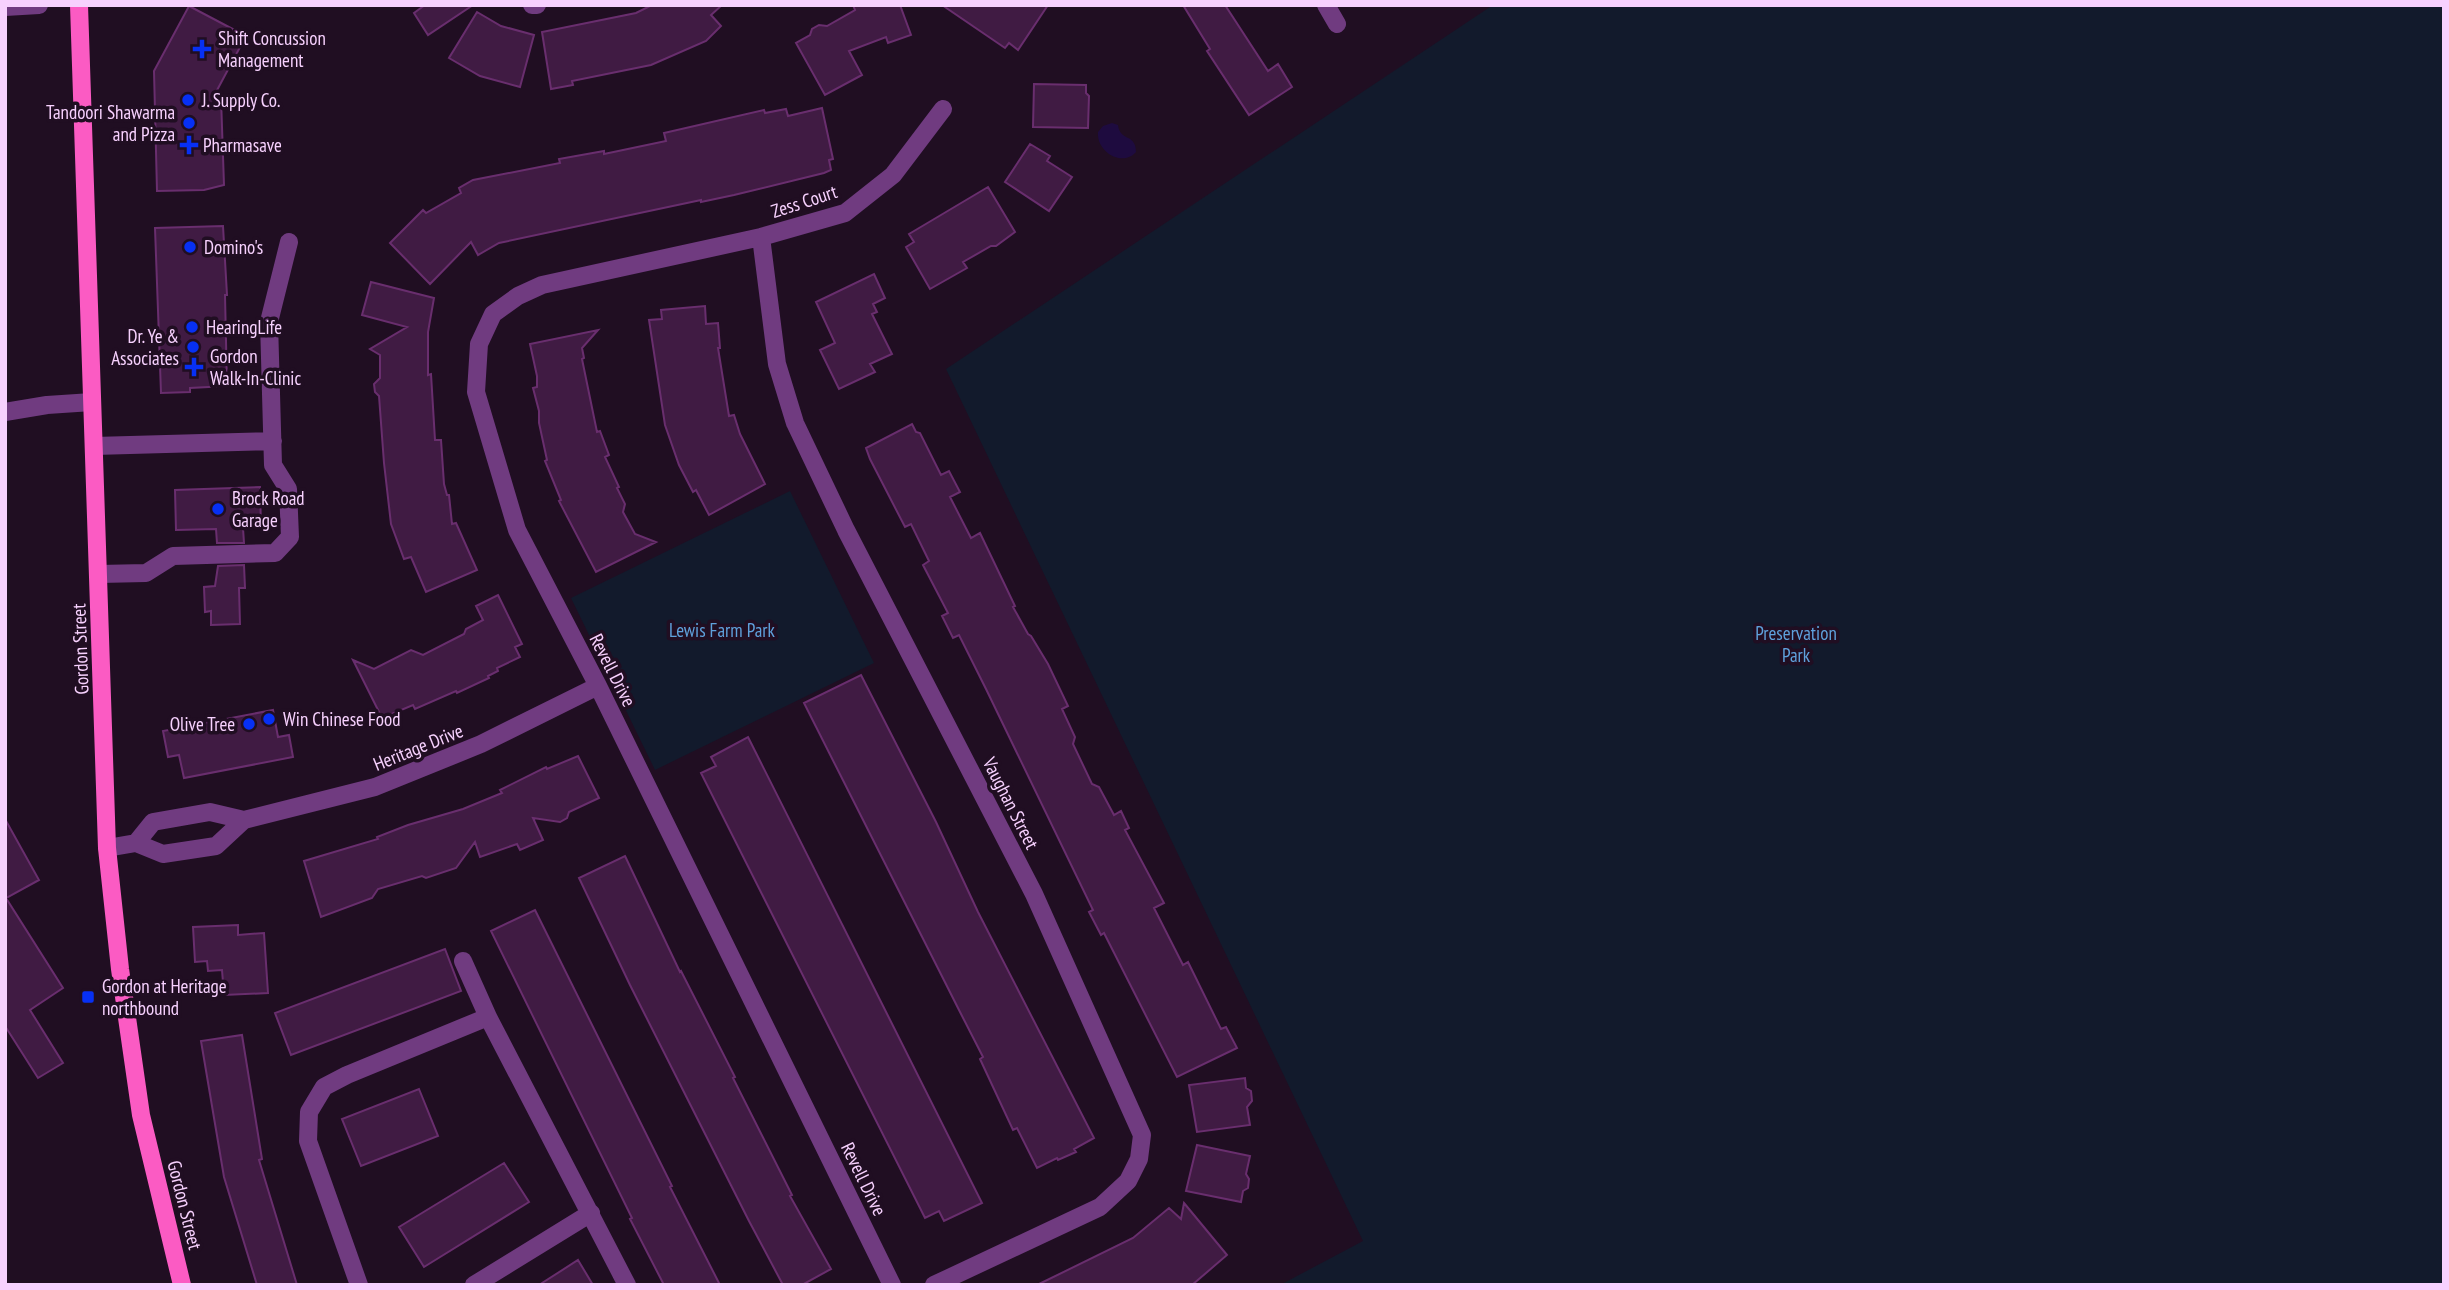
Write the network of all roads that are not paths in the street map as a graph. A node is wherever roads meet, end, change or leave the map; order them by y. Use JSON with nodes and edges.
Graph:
{"nodes":[{"id":1,"x":39,"y":5,"type":"edge"},
{"id":2,"x":79,"y":5,"type":"edge"},
{"id":3,"x":1326,"y":5,"type":"edge"},
{"id":4,"x":5,"y":7,"type":"edge"},
{"id":5,"x":1337,"y":24,"type":"dead end"},
{"id":6,"x":943,"y":109,"type":"dead end"},
{"id":7,"x":761,"y":237,"type":"junction"},
{"id":8,"x":289,"y":242,"type":"dead end"},
{"id":9,"x":92,"y":402,"type":"junction"},
{"id":10,"x":5,"y":412,"type":"edge"},
{"id":11,"x":273,"y":441,"type":"junction"},
{"id":12,"x":94,"y":446,"type":"junction"},
{"id":13,"x":99,"y":574,"type":"junction"},
{"id":14,"x":598,"y":686,"type":"junction"},
{"id":15,"x":244,"y":820,"type":"junction"},
{"id":16,"x":136,"y":843,"type":"junction"},
{"id":17,"x":107,"y":848,"type":"junction"},
{"id":18,"x":463,"y":961,"type":"dead end"},
{"id":19,"x":488,"y":1017,"type":"junction"},
{"id":20,"x":591,"y":1213,"type":"junction"},
{"id":21,"x":182,"y":1285,"type":"edge"},
{"id":22,"x":359,"y":1285,"type":"edge"},
{"id":23,"x":474,"y":1285,"type":"edge"},
{"id":24,"x":627,"y":1285,"type":"edge"},
{"id":25,"x":892,"y":1285,"type":"edge"},
{"id":26,"x":934,"y":1285,"type":"edge"}],
"edges":[{"from":1,"to":4,"type":"street"},
{"from":2,"to":9,"type":"main road","name":"Gordon Street"},
{"from":3,"to":5,"type":"street"},
{"from":6,"to":7,"type":"street","name":"Zess Court"},
{"from":7,"to":14,"type":"street","name":"Revell Drive"},
{"from":7,"to":26,"type":"street","name":"Vaughan Street"},
{"from":8,"to":11,"type":"street"},
{"from":9,"to":10,"type":"street"},
{"from":9,"to":12,"type":"main road","name":"Gordon Street"},
{"from":11,"to":12,"type":"street"},
{"from":11,"to":13,"type":"street"},
{"from":12,"to":13,"type":"main road","name":"Gordon Street"},
{"from":13,"to":17,"type":"main road","name":"Gordon Street"},
{"from":14,"to":15,"type":"street","name":"Heritage Drive"},
{"from":14,"to":25,"type":"street","name":"Revell Drive"},
{"from":15,"to":16,"type":"street","name":"Heritage Drive"},
{"from":15,"to":16,"type":"street","name":"Heritage Drive"},
{"from":16,"to":17,"type":"street","name":"Heritage Drive"},
{"from":17,"to":21,"type":"main road","name":"Gordon Street"},
{"from":18,"to":19,"type":"street"},
{"from":19,"to":20,"type":"street"},
{"from":19,"to":22,"type":"street"},
{"from":20,"to":23,"type":"street"},
{"from":20,"to":24,"type":"street"}]}
